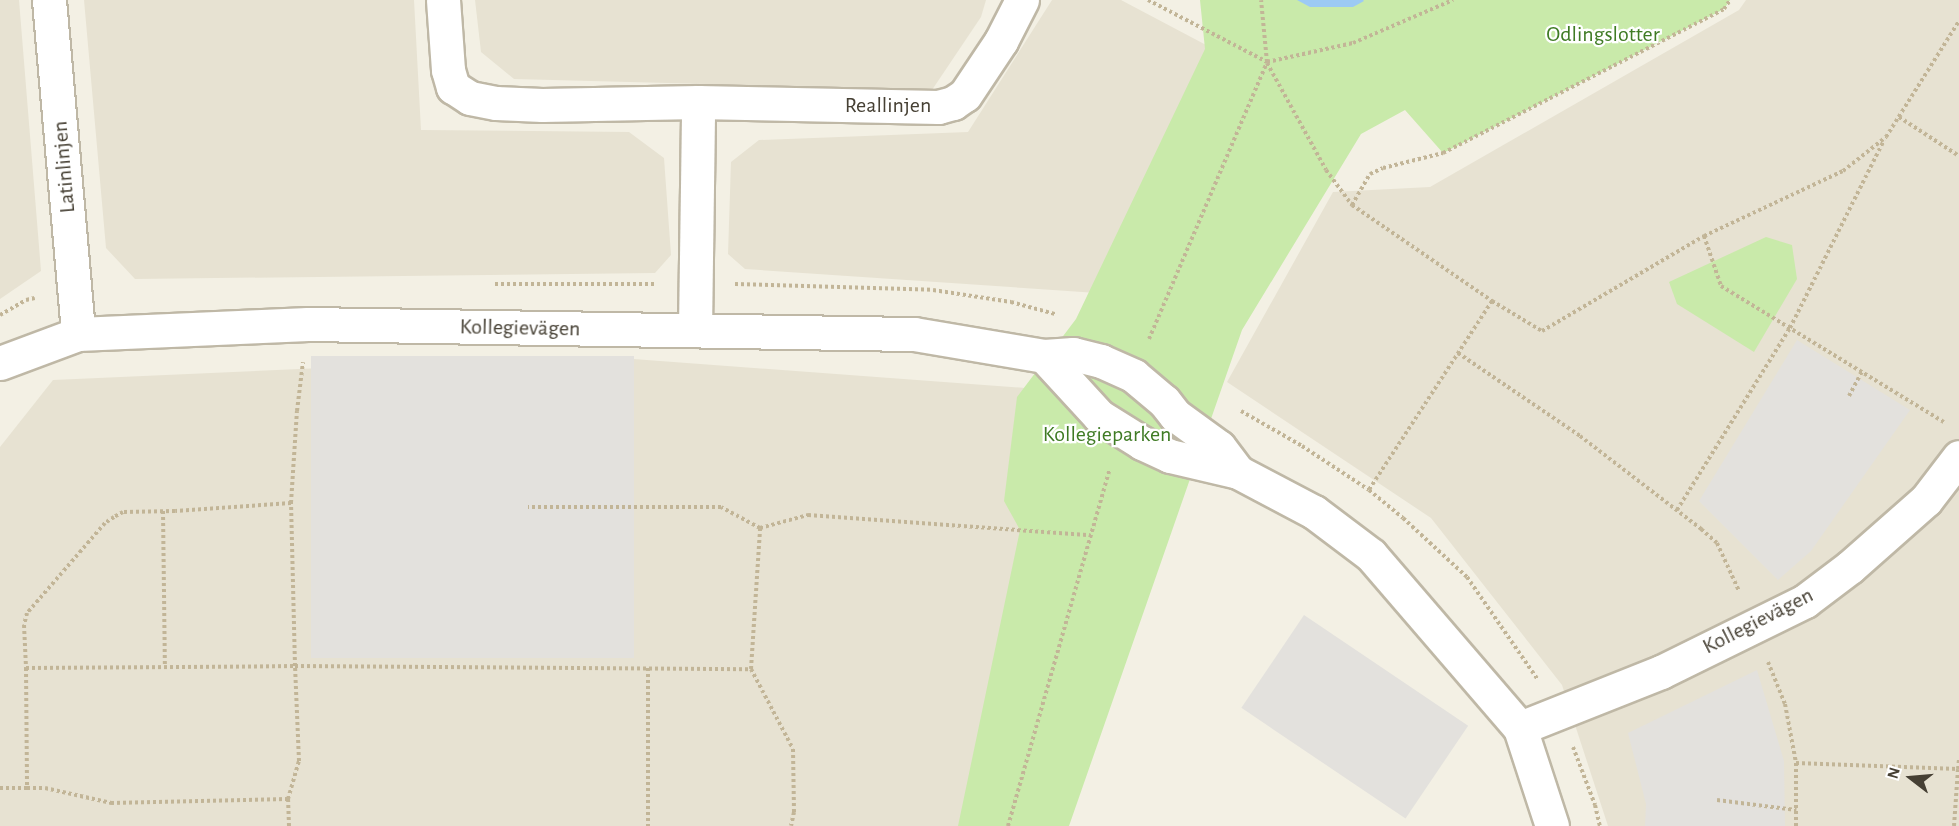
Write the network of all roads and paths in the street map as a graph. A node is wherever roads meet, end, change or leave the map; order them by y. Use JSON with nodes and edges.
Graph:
{"nodes":[{"id":1,"x":49,"y":0,"type":"edge"},
{"id":2,"x":443,"y":0,"type":"edge"},
{"id":3,"x":1022,"y":0,"type":"edge"},
{"id":4,"x":1148,"y":0,"type":"edge"},
{"id":5,"x":1261,"y":0,"type":"edge"},
{"id":6,"x":1454,"y":0,"type":"edge"},
{"id":7,"x":1730,"y":0,"type":"edge"},
{"id":8,"x":1959,"y":21,"type":"edge"},
{"id":9,"x":1267,"y":62,"type":"junction"},
{"id":10,"x":698,"y":102,"type":"junction"},
{"id":11,"x":1899,"y":117,"type":"junction"},
{"id":12,"x":1886,"y":137,"type":"junction"},
{"id":13,"x":1959,"y":156,"type":"edge"},
{"id":14,"x":1352,"y":205,"type":"junction"},
{"id":15,"x":1704,"y":236,"type":"junction"},
{"id":16,"x":493,"y":284,"type":"dead end"},
{"id":17,"x":695,"y":284,"type":"junction"},
{"id":18,"x":74,"y":291,"type":"junction"},
{"id":19,"x":1492,"y":301,"type":"junction"},
{"id":20,"x":0,"y":315,"type":"edge"},
{"id":21,"x":1065,"y":316,"type":"dead end"},
{"id":22,"x":308,"y":324,"type":"junction"},
{"id":23,"x":1790,"y":328,"type":"junction"},
{"id":24,"x":694,"y":330,"type":"junction"},
{"id":25,"x":78,"y":334,"type":"junction"},
{"id":26,"x":1138,"y":337,"type":"dead end"},
{"id":27,"x":1148,"y":340,"type":"junction"},
{"id":28,"x":1157,"y":347,"type":"dead end"},
{"id":29,"x":1458,"y":353,"type":"junction"},
{"id":30,"x":1044,"y":356,"type":"junction"},
{"id":31,"x":0,"y":363,"type":"edge"},
{"id":32,"x":1862,"y":372,"type":"junction"},
{"id":33,"x":1134,"y":376,"type":"junction"},
{"id":34,"x":1848,"y":396,"type":"dead end"},
{"id":35,"x":1236,"y":408,"type":"dead end"},
{"id":36,"x":1949,"y":426,"type":"dead end"},
{"id":37,"x":1121,"y":430,"type":"junction"},
{"id":38,"x":1959,"y":457,"type":"edge"},
{"id":39,"x":1238,"y":472,"type":"junction"},
{"id":40,"x":1368,"y":490,"type":"junction"},
{"id":41,"x":291,"y":503,"type":"junction"},
{"id":42,"x":528,"y":507,"type":"dead end"},
{"id":43,"x":1677,"y":510,"type":"junction"},
{"id":44,"x":163,"y":511,"type":"junction"},
{"id":45,"x":760,"y":528,"type":"junction"},
{"id":46,"x":1090,"y":535,"type":"junction"},
{"id":47,"x":1754,"y":624,"type":"junction"},
{"id":48,"x":295,"y":666,"type":"junction"},
{"id":49,"x":165,"y":667,"type":"junction"},
{"id":50,"x":26,"y":668,"type":"junction"},
{"id":51,"x":648,"y":668,"type":"junction"},
{"id":52,"x":751,"y":669,"type":"junction"},
{"id":53,"x":1560,"y":712,"type":"junction"},
{"id":54,"x":1520,"y":728,"type":"junction"},
{"id":55,"x":1959,"y":760,"type":"edge"},
{"id":56,"x":1796,"y":763,"type":"junction"},
{"id":57,"x":1958,"y":769,"type":"edge"},
{"id":58,"x":0,"y":788,"type":"edge"},
{"id":59,"x":27,"y":788,"type":"junction"},
{"id":60,"x":288,"y":799,"type":"junction"},
{"id":61,"x":1717,"y":800,"type":"dead end"},
{"id":62,"x":1797,"y":810,"type":"junction"},
{"id":63,"x":289,"y":826,"type":"edge"},
{"id":64,"x":648,"y":826,"type":"edge"},
{"id":65,"x":791,"y":826,"type":"edge"},
{"id":66,"x":1008,"y":826,"type":"edge"},
{"id":67,"x":1552,"y":826,"type":"edge"},
{"id":68,"x":1600,"y":826,"type":"edge"},
{"id":69,"x":1796,"y":826,"type":"edge"},
{"id":70,"x":1954,"y":826,"type":"edge"}],
"edges":[{"from":1,"to":18,"type":"street","name":"Latinlinjen"},
{"from":2,"to":10,"type":"street","name":"Reallinjen"},
{"from":3,"to":10,"type":"street","name":"Reallinjen"},
{"from":4,"to":9,"type":"path"},
{"from":5,"to":9,"type":"path"},
{"from":6,"to":9,"type":"path"},
{"from":7,"to":14,"type":"path"},
{"from":8,"to":11,"type":"path"},
{"from":9,"to":14,"type":"path"},
{"from":9,"to":27,"type":"path"},
{"from":10,"to":17,"type":"street"},
{"from":11,"to":12,"type":"path"},
{"from":11,"to":13,"type":"path"},
{"from":12,"to":15,"type":"path"},
{"from":12,"to":23,"type":"path"},
{"from":14,"to":19,"type":"path"},
{"from":15,"to":19,"type":"path"},
{"from":15,"to":23,"type":"path"},
{"from":16,"to":17,"type":"path"},
{"from":17,"to":21,"type":"path"},
{"from":17,"to":24,"type":"street"},
{"from":18,"to":20,"type":"path"},
{"from":18,"to":25,"type":"street","name":"Latinlinjen"},
{"from":19,"to":29,"type":"path"},
{"from":22,"to":24,"type":"street","name":"Kollegievägen"},
{"from":22,"to":25,"type":"street","name":"Kollegievägen"},
{"from":22,"to":41,"type":"path"},
{"from":23,"to":32,"type":"path"},
{"from":23,"to":43,"type":"path"},
{"from":24,"to":30,"type":"street","name":"Kollegievägen"},
{"from":25,"to":31,"type":"street","name":"Kollegievägen"},
{"from":26,"to":27,"type":"path"},
{"from":27,"to":28,"type":"path"},
{"from":27,"to":33,"type":"path"},
{"from":29,"to":40,"type":"path"},
{"from":29,"to":43,"type":"path"},
{"from":30,"to":33,"type":"street","name":"Kollegievägen"},
{"from":30,"to":37,"type":"street","name":"Kollegievägen"},
{"from":32,"to":34,"type":"path"},
{"from":32,"to":36,"type":"path"},
{"from":33,"to":39,"type":"street","name":"Kollegievägen"},
{"from":35,"to":40,"type":"path"},
{"from":37,"to":39,"type":"street","name":"Kollegievägen"},
{"from":37,"to":46,"type":"path"},
{"from":38,"to":47,"type":"street","name":"Kollegievägen"},
{"from":39,"to":54,"type":"street","name":"Kollegievägen"},
{"from":40,"to":53,"type":"path"},
{"from":41,"to":44,"type":"path"},
{"from":41,"to":48,"type":"path"},
{"from":42,"to":45,"type":"path"},
{"from":43,"to":47,"type":"path"},
{"from":44,"to":49,"type":"path"},
{"from":44,"to":50,"type":"path"},
{"from":45,"to":46,"type":"path"},
{"from":45,"to":52,"type":"path"},
{"from":46,"to":66,"type":"path"},
{"from":47,"to":53,"type":"street","name":"Kollegievägen"},
{"from":47,"to":56,"type":"path"},
{"from":48,"to":49,"type":"path"},
{"from":48,"to":51,"type":"path"},
{"from":48,"to":60,"type":"path"},
{"from":49,"to":50,"type":"path"},
{"from":50,"to":59,"type":"path"},
{"from":51,"to":52,"type":"path"},
{"from":51,"to":64,"type":"path"},
{"from":52,"to":65,"type":"path"},
{"from":53,"to":54,"type":"street","name":"Kollegievägen"},
{"from":53,"to":68,"type":"path"},
{"from":54,"to":67,"type":"street","name":"Kollegievägen"},
{"from":55,"to":57,"type":"path"},
{"from":56,"to":57,"type":"path"},
{"from":56,"to":62,"type":"path"},
{"from":57,"to":70,"type":"path"},
{"from":58,"to":59,"type":"path"},
{"from":59,"to":60,"type":"path"},
{"from":60,"to":63,"type":"path"},
{"from":61,"to":62,"type":"path"},
{"from":62,"to":69,"type":"path"}]}
